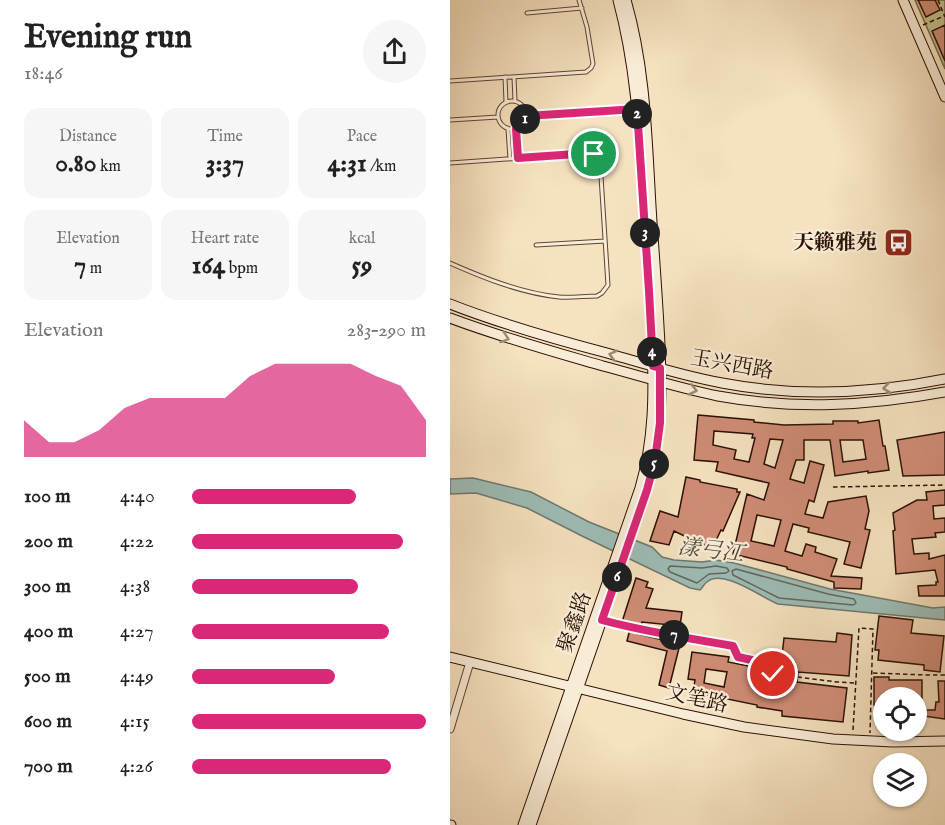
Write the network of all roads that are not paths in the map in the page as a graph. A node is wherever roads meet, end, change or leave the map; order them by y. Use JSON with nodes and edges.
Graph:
{"nodes":[{"id":1,"x":579,"y":0,"type":"edge"},
{"id":2,"x":618,"y":0,"type":"edge"},
{"id":3,"x":626,"y":0,"type":"edge"},
{"id":4,"x":903,"y":0,"type":"edge"},
{"id":5,"x":582,"y":8,"type":"junction"},
{"id":6,"x":527,"y":13,"type":"dead end"},
{"id":7,"x":505,"y":77,"type":"junction"},
{"id":8,"x":514,"y":77,"type":"junction"},
{"id":9,"x":450,"y":81,"type":"edge"},
{"id":10,"x":945,"y":97,"type":"edge"},
{"id":11,"x":515,"y":101,"type":"junction"},
{"id":12,"x":506,"y":102,"type":"junction"},
{"id":13,"x":637,"y":109,"type":"junction"},
{"id":14,"x":526,"y":116,"type":"junction"},
{"id":15,"x":498,"y":117,"type":"junction"},
{"id":16,"x":450,"y":120,"type":"edge"},
{"id":17,"x":508,"y":129,"type":"junction"},
{"id":18,"x":516,"y":129,"type":"junction"},
{"id":19,"x":518,"y":158,"type":"junction"},
{"id":20,"x":510,"y":159,"type":"junction"},
{"id":21,"x":450,"y":163,"type":"edge"},
{"id":22,"x":605,"y":241,"type":"junction"},
{"id":23,"x":536,"y":245,"type":"dead end"},
{"id":24,"x":450,"y":263,"type":"edge"},
{"id":25,"x":450,"y":304,"type":"edge"},
{"id":26,"x":450,"y":318,"type":"edge"},
{"id":27,"x":657,"y":367,"type":"junction"},
{"id":28,"x":945,"y":379,"type":"edge"},
{"id":29,"x":657,"y":381,"type":"junction"},
{"id":30,"x":945,"y":392,"type":"edge"},
{"id":31,"x":618,"y":562,"type":"junction"},
{"id":32,"x":450,"y":657,"type":"edge"},
{"id":33,"x":470,"y":662,"type":"junction"},
{"id":34,"x":574,"y":687,"type":"junction"},
{"id":35,"x":450,"y":729,"type":"edge"},
{"id":36,"x":944,"y":742,"type":"edge"},
{"id":37,"x":523,"y":825,"type":"edge"},
{"id":38,"x":531,"y":825,"type":"edge"}],
"edges":[{"from":1,"to":5,"type":"lane"},
{"from":2,"to":13,"type":"main road","name":"聚鑫路"},
{"from":3,"to":27,"type":"main road","name":"聚鑫路"},
{"from":4,"to":10,"type":"main road"},
{"from":5,"to":6,"type":"lane"},
{"from":5,"to":8,"type":"lane"},
{"from":7,"to":8,"type":"lane"},
{"from":7,"to":9,"type":"lane"},
{"from":7,"to":12,"type":"lane"},
{"from":8,"to":11,"type":"lane"},
{"from":11,"to":12,"type":"lane"},
{"from":11,"to":14,"type":"lane"},
{"from":12,"to":15,"type":"lane"},
{"from":13,"to":14,"type":"lane"},
{"from":13,"to":27,"type":"main road","name":"聚鑫路"},
{"from":14,"to":18,"type":"lane"},
{"from":15,"to":16,"type":"lane"},
{"from":15,"to":17,"type":"lane"},
{"from":17,"to":18,"type":"lane"},
{"from":17,"to":20,"type":"lane"},
{"from":18,"to":19,"type":"lane"},
{"from":19,"to":20,"type":"lane"},
{"from":19,"to":22,"type":"lane"},
{"from":20,"to":21,"type":"lane"},
{"from":22,"to":23,"type":"lane"},
{"from":22,"to":24,"type":"lane"},
{"from":27,"to":25,"type":"main road","name":"玉兴西路","one_way":true},
{"from":26,"to":29,"type":"main road","name":"玉兴西路","one_way":true},
{"from":28,"to":27,"type":"main road","name":"玉兴西路","one_way":true},
{"from":27,"to":29,"type":"main road","name":"聚鑫路"},
{"from":29,"to":30,"type":"main road","name":"玉兴西路","one_way":true},
{"from":29,"to":31,"type":"main road","name":"聚鑫路"},
{"from":31,"to":34,"type":"main road","name":"聚鑫路"},
{"from":31,"to":34,"type":"main road","name":"聚鑫路"},
{"from":32,"to":33,"type":"main road","name":"文笔路"},
{"from":33,"to":34,"type":"main road","name":"文笔路"},
{"from":33,"to":35,"type":"street"},
{"from":34,"to":36,"type":"main road","name":"文笔路"},
{"from":34,"to":37,"type":"main road","name":"聚鑫路"},
{"from":34,"to":38,"type":"main road","name":"聚鑫路"}]}
